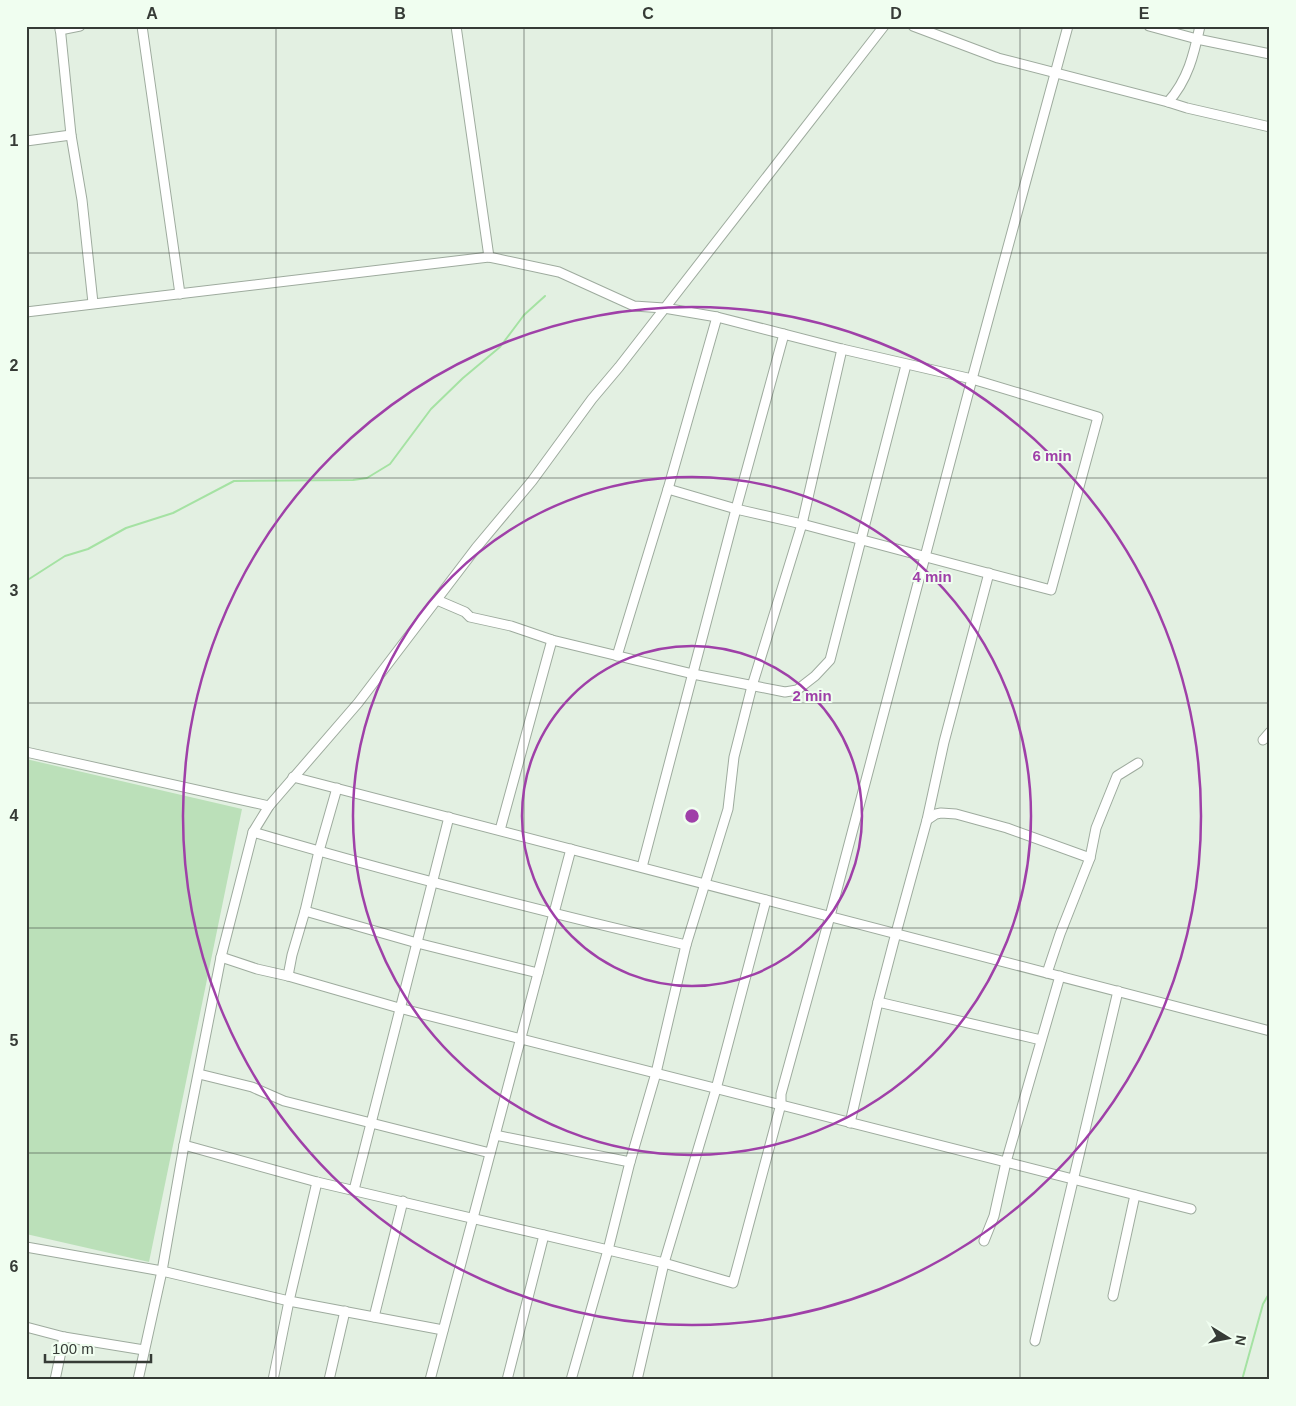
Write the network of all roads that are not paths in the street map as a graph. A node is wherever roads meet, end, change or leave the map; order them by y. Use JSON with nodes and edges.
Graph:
{"nodes":[{"id":1,"x":80,"y":26,"type":"edge"},
{"id":2,"x":142,"y":26,"type":"edge"},
{"id":3,"x":456,"y":26,"type":"edge"},
{"id":4,"x":884,"y":26,"type":"edge"},
{"id":5,"x":913,"y":26,"type":"edge"},
{"id":6,"x":1068,"y":26,"type":"edge"},
{"id":7,"x":1149,"y":26,"type":"edge"},
{"id":8,"x":1200,"y":26,"type":"edge"},
{"id":9,"x":60,"y":28,"type":"edge"},
{"id":10,"x":1197,"y":39,"type":"junction"},
{"id":11,"x":1270,"y":54,"type":"edge"},
{"id":12,"x":1056,"y":73,"type":"junction"},
{"id":13,"x":1168,"y":102,"type":"junction"},
{"id":14,"x":1270,"y":127,"type":"edge"},
{"id":15,"x":71,"y":135,"type":"junction"},
{"id":16,"x":26,"y":141,"type":"edge"},
{"id":17,"x":489,"y":257,"type":"junction"},
{"id":18,"x":180,"y":294,"type":"junction"},
{"id":19,"x":93,"y":303,"type":"junction"},
{"id":20,"x":664,"y":308,"type":"junction"},
{"id":21,"x":26,"y":312,"type":"edge"},
{"id":22,"x":717,"y":317,"type":"junction"},
{"id":23,"x":784,"y":334,"type":"junction"},
{"id":24,"x":842,"y":349,"type":"junction"},
{"id":25,"x":906,"y":365,"type":"junction"},
{"id":26,"x":972,"y":379,"type":"junction"},
{"id":27,"x":668,"y":489,"type":"junction"},
{"id":28,"x":736,"y":509,"type":"junction"},
{"id":29,"x":802,"y":524,"type":"junction"},
{"id":30,"x":861,"y":539,"type":"junction"},
{"id":31,"x":925,"y":556,"type":"junction"},
{"id":32,"x":989,"y":573,"type":"junction"},
{"id":33,"x":437,"y":600,"type":"junction"},
{"id":34,"x":552,"y":640,"type":"junction"},
{"id":35,"x":617,"y":656,"type":"junction"},
{"id":36,"x":694,"y":674,"type":"junction"},
{"id":37,"x":752,"y":686,"type":"junction"},
{"id":38,"x":1270,"y":732,"type":"edge"},
{"id":39,"x":1263,"y":740,"type":"dead end"},
{"id":40,"x":26,"y":752,"type":"edge"},
{"id":41,"x":1138,"y":763,"type":"dead end"},
{"id":42,"x":293,"y":777,"type":"junction"},
{"id":43,"x":337,"y":788,"type":"junction"},
{"id":44,"x":269,"y":806,"type":"junction"},
{"id":45,"x":449,"y":817,"type":"junction"},
{"id":46,"x":927,"y":820,"type":"junction"},
{"id":47,"x":500,"y":830,"type":"junction"},
{"id":48,"x":253,"y":832,"type":"junction"},
{"id":49,"x":570,"y":849,"type":"junction"},
{"id":50,"x":319,"y":851,"type":"junction"},
{"id":51,"x":1090,"y":858,"type":"junction"},
{"id":52,"x":642,"y":867,"type":"junction"},
{"id":53,"x":433,"y":881,"type":"junction"},
{"id":54,"x":705,"y":884,"type":"junction"},
{"id":55,"x":766,"y":900,"type":"junction"},
{"id":56,"x":305,"y":911,"type":"junction"},
{"id":57,"x":553,"y":914,"type":"junction"},
{"id":58,"x":830,"y":916,"type":"junction"},
{"id":59,"x":896,"y":933,"type":"junction"},
{"id":60,"x":417,"y":943,"type":"junction"},
{"id":61,"x":686,"y":945,"type":"junction"},
{"id":62,"x":221,"y":957,"type":"junction"},
{"id":63,"x":538,"y":973,"type":"junction"},
{"id":64,"x":1047,"y":973,"type":"junction"},
{"id":65,"x":288,"y":976,"type":"junction"},
{"id":66,"x":1060,"y":976,"type":"junction"},
{"id":67,"x":1118,"y":991,"type":"junction"},
{"id":68,"x":878,"y":1002,"type":"junction"},
{"id":69,"x":399,"y":1008,"type":"junction"},
{"id":70,"x":1270,"y":1031,"type":"edge"},
{"id":71,"x":520,"y":1039,"type":"junction"},
{"id":72,"x":1041,"y":1040,"type":"junction"},
{"id":73,"x":656,"y":1073,"type":"junction"},
{"id":74,"x":198,"y":1074,"type":"junction"},
{"id":75,"x":716,"y":1089,"type":"junction"},
{"id":76,"x":781,"y":1104,"type":"junction"},
{"id":77,"x":371,"y":1123,"type":"junction"},
{"id":78,"x":850,"y":1123,"type":"junction"},
{"id":79,"x":495,"y":1135,"type":"junction"},
{"id":80,"x":184,"y":1145,"type":"junction"},
{"id":81,"x":490,"y":1154,"type":"junction"},
{"id":82,"x":630,"y":1162,"type":"junction"},
{"id":83,"x":1006,"y":1162,"type":"junction"},
{"id":84,"x":1074,"y":1179,"type":"junction"},
{"id":85,"x":317,"y":1182,"type":"junction"},
{"id":86,"x":354,"y":1190,"type":"junction"},
{"id":87,"x":1135,"y":1195,"type":"junction"},
{"id":88,"x":403,"y":1201,"type":"junction"},
{"id":89,"x":1191,"y":1209,"type":"dead end"},
{"id":90,"x":473,"y":1218,"type":"junction"},
{"id":91,"x":544,"y":1235,"type":"junction"},
{"id":92,"x":984,"y":1241,"type":"dead end"},
{"id":93,"x":26,"y":1246,"type":"edge"},
{"id":94,"x":608,"y":1250,"type":"junction"},
{"id":95,"x":664,"y":1263,"type":"junction"},
{"id":96,"x":162,"y":1271,"type":"junction"},
{"id":97,"x":1114,"y":1296,"type":"dead end"},
{"id":98,"x":289,"y":1301,"type":"junction"},
{"id":99,"x":345,"y":1311,"type":"junction"},
{"id":100,"x":374,"y":1317,"type":"junction"},
{"id":101,"x":26,"y":1327,"type":"edge"},
{"id":102,"x":443,"y":1330,"type":"junction"},
{"id":103,"x":64,"y":1337,"type":"junction"},
{"id":104,"x":1035,"y":1341,"type":"dead end"},
{"id":105,"x":144,"y":1350,"type":"junction"},
{"id":106,"x":55,"y":1380,"type":"edge"},
{"id":107,"x":138,"y":1380,"type":"edge"},
{"id":108,"x":273,"y":1380,"type":"edge"},
{"id":109,"x":328,"y":1380,"type":"edge"},
{"id":110,"x":430,"y":1380,"type":"edge"},
{"id":111,"x":507,"y":1380,"type":"edge"},
{"id":112,"x":571,"y":1380,"type":"edge"},
{"id":113,"x":637,"y":1380,"type":"edge"}],
"edges":[{"from":1,"to":9,"type":"street"},
{"from":2,"to":18,"type":"street"},
{"from":3,"to":17,"type":"street"},
{"from":4,"to":20,"type":"street"},
{"from":5,"to":12,"type":"street"},
{"from":6,"to":12,"type":"street"},
{"from":7,"to":10,"type":"street"},
{"from":8,"to":10,"type":"street"},
{"from":9,"to":15,"type":"street"},
{"from":10,"to":11,"type":"street"},
{"from":10,"to":13,"type":"street"},
{"from":12,"to":13,"type":"street"},
{"from":12,"to":26,"type":"street"},
{"from":13,"to":14,"type":"street"},
{"from":15,"to":16,"type":"street"},
{"from":15,"to":19,"type":"street"},
{"from":17,"to":18,"type":"street"},
{"from":17,"to":20,"type":"street"},
{"from":18,"to":19,"type":"street"},
{"from":19,"to":21,"type":"street"},
{"from":20,"to":22,"type":"street"},
{"from":20,"to":33,"type":"street"},
{"from":22,"to":23,"type":"street"},
{"from":22,"to":27,"type":"street"},
{"from":23,"to":24,"type":"street"},
{"from":23,"to":28,"type":"street"},
{"from":24,"to":25,"type":"street"},
{"from":24,"to":29,"type":"street"},
{"from":25,"to":26,"type":"street"},
{"from":25,"to":30,"type":"street"},
{"from":26,"to":31,"type":"street"},
{"from":26,"to":32,"type":"street"},
{"from":27,"to":28,"type":"street"},
{"from":27,"to":35,"type":"street"},
{"from":28,"to":29,"type":"street"},
{"from":28,"to":36,"type":"street"},
{"from":29,"to":30,"type":"street"},
{"from":29,"to":37,"type":"street"},
{"from":30,"to":31,"type":"street"},
{"from":30,"to":37,"type":"street"},
{"from":31,"to":32,"type":"street"},
{"from":31,"to":58,"type":"street"},
{"from":32,"to":46,"type":"street"},
{"from":33,"to":34,"type":"street"},
{"from":33,"to":42,"type":"street"},
{"from":34,"to":35,"type":"street"},
{"from":34,"to":47,"type":"street"},
{"from":35,"to":36,"type":"street"},
{"from":36,"to":37,"type":"street"},
{"from":36,"to":52,"type":"street"},
{"from":37,"to":54,"type":"street"},
{"from":38,"to":39,"type":"street"},
{"from":40,"to":44,"type":"street"},
{"from":41,"to":51,"type":"street"},
{"from":42,"to":43,"type":"street"},
{"from":42,"to":44,"type":"street"},
{"from":43,"to":45,"type":"street"},
{"from":43,"to":50,"type":"street"},
{"from":44,"to":48,"type":"street"},
{"from":45,"to":47,"type":"street"},
{"from":45,"to":53,"type":"street"},
{"from":46,"to":51,"type":"street"},
{"from":46,"to":59,"type":"street"},
{"from":47,"to":49,"type":"street"},
{"from":48,"to":50,"type":"street"},
{"from":48,"to":62,"type":"street"},
{"from":49,"to":52,"type":"street"},
{"from":49,"to":57,"type":"street"},
{"from":50,"to":53,"type":"street"},
{"from":50,"to":56,"type":"street"},
{"from":51,"to":64,"type":"street"},
{"from":52,"to":54,"type":"street"},
{"from":53,"to":57,"type":"street"},
{"from":53,"to":60,"type":"street"},
{"from":54,"to":55,"type":"street"},
{"from":54,"to":61,"type":"street"},
{"from":55,"to":58,"type":"street"},
{"from":55,"to":75,"type":"street"},
{"from":56,"to":60,"type":"street"},
{"from":56,"to":65,"type":"street"},
{"from":57,"to":61,"type":"street"},
{"from":57,"to":63,"type":"street"},
{"from":58,"to":59,"type":"street"},
{"from":58,"to":76,"type":"street"},
{"from":59,"to":64,"type":"street"},
{"from":59,"to":68,"type":"street"},
{"from":60,"to":63,"type":"street"},
{"from":60,"to":69,"type":"street"},
{"from":61,"to":73,"type":"street"},
{"from":62,"to":65,"type":"street"},
{"from":62,"to":74,"type":"street"},
{"from":63,"to":71,"type":"street"},
{"from":64,"to":66,"type":"street"},
{"from":65,"to":69,"type":"street"},
{"from":66,"to":67,"type":"street"},
{"from":66,"to":72,"type":"street"},
{"from":67,"to":70,"type":"street"},
{"from":67,"to":84,"type":"street"},
{"from":68,"to":72,"type":"street"},
{"from":68,"to":78,"type":"street"},
{"from":69,"to":71,"type":"street"},
{"from":69,"to":77,"type":"street"},
{"from":71,"to":73,"type":"street"},
{"from":71,"to":79,"type":"street"},
{"from":72,"to":83,"type":"street"},
{"from":73,"to":75,"type":"street"},
{"from":73,"to":82,"type":"street"},
{"from":74,"to":77,"type":"street"},
{"from":74,"to":80,"type":"street"},
{"from":75,"to":76,"type":"street"},
{"from":75,"to":95,"type":"street"},
{"from":76,"to":78,"type":"street"},
{"from":76,"to":95,"type":"street"},
{"from":77,"to":81,"type":"street"},
{"from":77,"to":86,"type":"street"},
{"from":78,"to":83,"type":"street"},
{"from":79,"to":81,"type":"street"},
{"from":79,"to":82,"type":"street"},
{"from":80,"to":85,"type":"street"},
{"from":80,"to":96,"type":"street"},
{"from":81,"to":90,"type":"street"},
{"from":82,"to":94,"type":"street"},
{"from":83,"to":84,"type":"street"},
{"from":83,"to":92,"type":"street"},
{"from":84,"to":87,"type":"street"},
{"from":84,"to":104,"type":"street"},
{"from":85,"to":86,"type":"street"},
{"from":85,"to":98,"type":"street"},
{"from":86,"to":88,"type":"street"},
{"from":87,"to":89,"type":"street"},
{"from":87,"to":97,"type":"street"},
{"from":88,"to":90,"type":"street"},
{"from":88,"to":100,"type":"street"},
{"from":90,"to":91,"type":"street"},
{"from":90,"to":102,"type":"street"},
{"from":91,"to":94,"type":"street"},
{"from":91,"to":111,"type":"street"},
{"from":93,"to":96,"type":"street"},
{"from":94,"to":95,"type":"street"},
{"from":94,"to":112,"type":"street"},
{"from":95,"to":113,"type":"street"},
{"from":96,"to":98,"type":"street"},
{"from":96,"to":105,"type":"street"},
{"from":98,"to":99,"type":"street"},
{"from":98,"to":108,"type":"street"},
{"from":99,"to":100,"type":"street"},
{"from":99,"to":109,"type":"street"},
{"from":100,"to":102,"type":"street"},
{"from":101,"to":103,"type":"street"},
{"from":102,"to":110,"type":"street"},
{"from":103,"to":105,"type":"street"},
{"from":103,"to":106,"type":"street"},
{"from":105,"to":107,"type":"street"}]}
